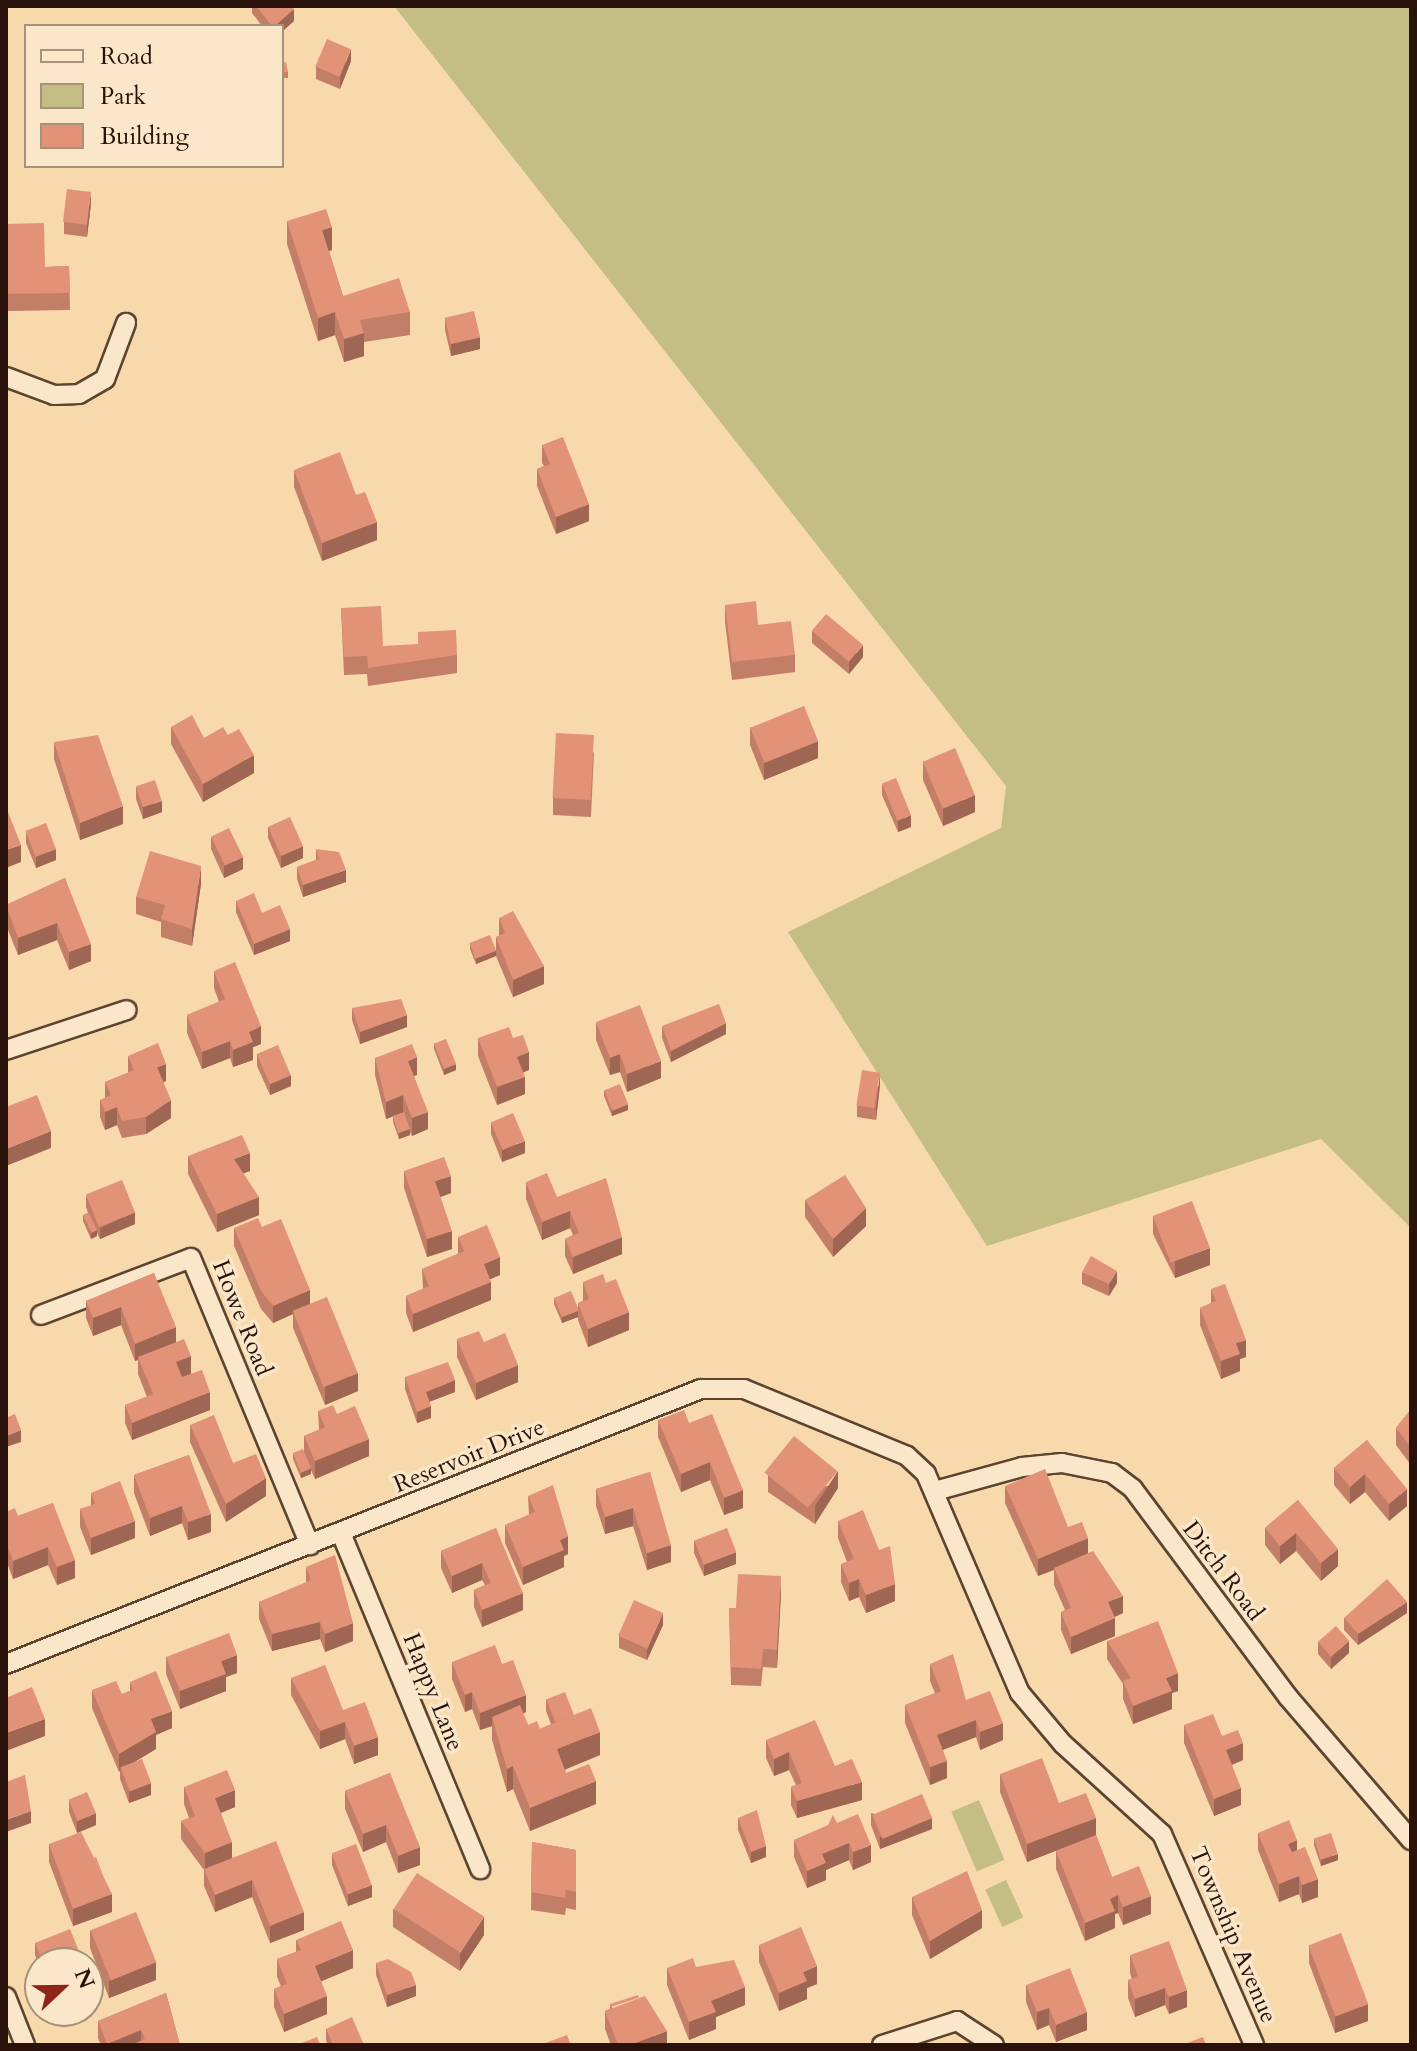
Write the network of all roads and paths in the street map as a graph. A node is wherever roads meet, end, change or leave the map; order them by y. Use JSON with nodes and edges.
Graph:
{"nodes":[{"id":1,"x":126,"y":323,"type":"dead end"},
{"id":2,"x":6,"y":377,"type":"edge"},
{"id":3,"x":127,"y":1010,"type":"dead end"},
{"id":4,"x":6,"y":1050,"type":"edge"},
{"id":5,"x":41,"y":1315,"type":"dead end"},
{"id":6,"x":935,"y":1491,"type":"junction"},
{"id":7,"x":341,"y":1533,"type":"junction"},
{"id":8,"x":310,"y":1545,"type":"junction"},
{"id":9,"x":6,"y":1664,"type":"edge"},
{"id":10,"x":1411,"y":1840,"type":"edge"},
{"id":11,"x":480,"y":1869,"type":"dead end"},
{"id":12,"x":6,"y":1997,"type":"edge"},
{"id":13,"x":25,"y":2045,"type":"edge"},
{"id":14,"x":882,"y":2045,"type":"edge"},
{"id":15,"x":994,"y":2045,"type":"edge"},
{"id":16,"x":1254,"y":2045,"type":"edge"}],
"edges":[{"from":1,"to":2,"type":"street"},
{"from":3,"to":4,"type":"street"},
{"from":5,"to":8,"type":"street","name":"Howe Road"},
{"from":6,"to":7,"type":"street","name":"Reservoir Drive"},
{"from":6,"to":10,"type":"street","name":"Ditch Road"},
{"from":6,"to":16,"type":"street","name":"Township Avenue"},
{"from":7,"to":8,"type":"street","name":"Reservoir Drive"},
{"from":7,"to":11,"type":"street","name":"Happy Lane"},
{"from":8,"to":9,"type":"street","name":"Reservoir Drive"},
{"from":12,"to":13,"type":"street"},
{"from":14,"to":15,"type":"street"}]}
